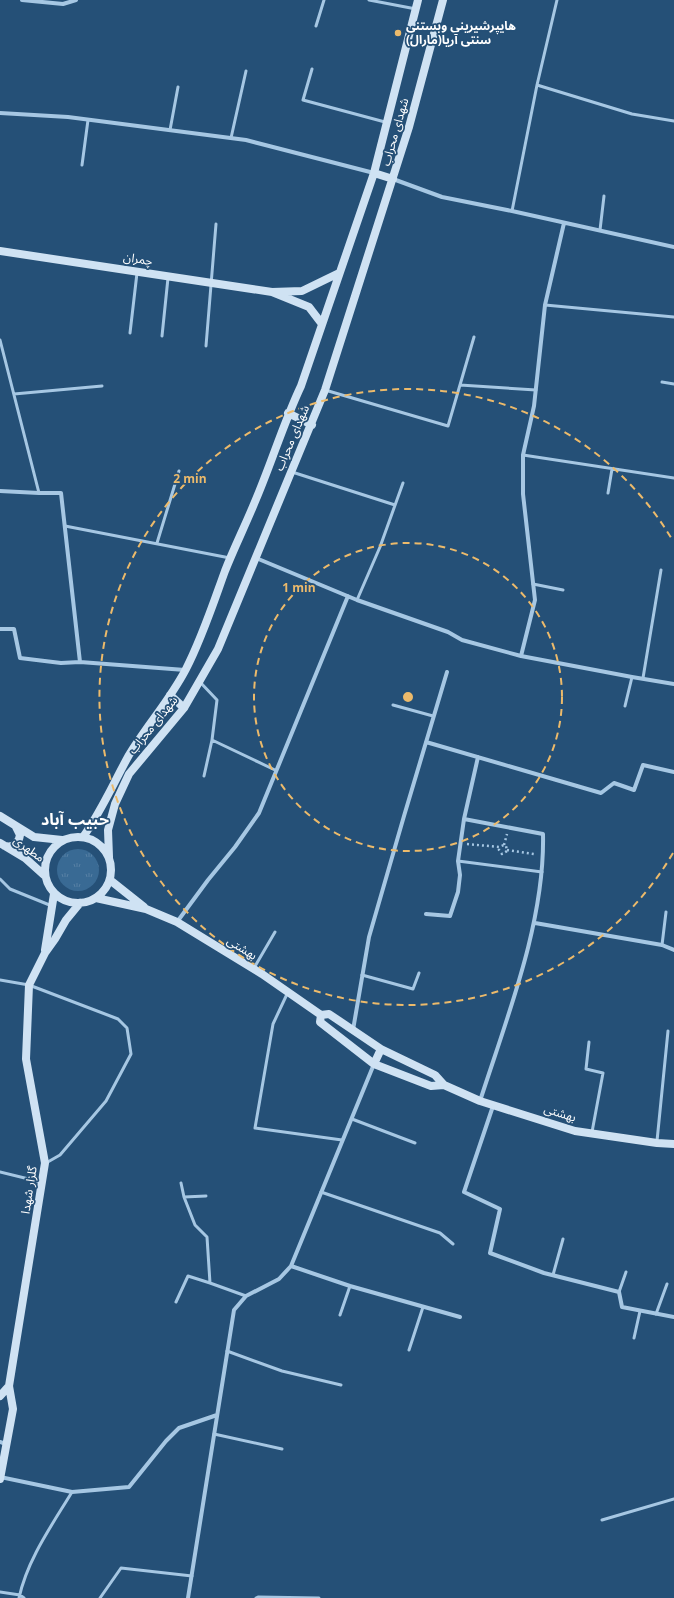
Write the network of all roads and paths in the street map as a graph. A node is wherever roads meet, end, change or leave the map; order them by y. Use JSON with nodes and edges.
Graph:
{"nodes":[{"id":1,"x":22,"y":0,"type":"edge"},
{"id":2,"x":76,"y":0,"type":"edge"},
{"id":3,"x":324,"y":0,"type":"edge"},
{"id":4,"x":369,"y":0,"type":"edge"},
{"id":5,"x":418,"y":0,"type":"edge"},
{"id":6,"x":443,"y":0,"type":"edge"},
{"id":7,"x":557,"y":0,"type":"edge"},
{"id":8,"x":416,"y":9,"type":"junction"},
{"id":9,"x":316,"y":26,"type":"dead end"},
{"id":10,"x":312,"y":68,"type":"dead end"},
{"id":11,"x":246,"y":71,"type":"dead end"},
{"id":12,"x":537,"y":85,"type":"junction"},
{"id":13,"x":178,"y":87,"type":"dead end"},
{"id":14,"x":0,"y":112,"type":"edge"},
{"id":15,"x":88,"y":120,"type":"junction"},
{"id":16,"x":674,"y":121,"type":"edge"},
{"id":17,"x":387,"y":122,"type":"junction"},
{"id":18,"x":170,"y":130,"type":"junction"},
{"id":19,"x":231,"y":138,"type":"junction"},
{"id":20,"x":82,"y":165,"type":"dead end"},
{"id":21,"x":374,"y":173,"type":"junction"},
{"id":22,"x":393,"y":179,"type":"junction"},
{"id":23,"x":604,"y":196,"type":"dead end"},
{"id":24,"x":512,"y":211,"type":"junction"},
{"id":25,"x":564,"y":223,"type":"junction"},
{"id":26,"x":216,"y":224,"type":"dead end"},
{"id":27,"x":600,"y":230,"type":"junction"},
{"id":28,"x":674,"y":247,"type":"edge"},
{"id":29,"x":0,"y":251,"type":"edge"},
{"id":30,"x":138,"y":272,"type":"junction"},
{"id":31,"x":339,"y":273,"type":"junction"},
{"id":32,"x":168,"y":276,"type":"junction"},
{"id":33,"x":212,"y":283,"type":"junction"},
{"id":34,"x":272,"y":292,"type":"junction"},
{"id":35,"x":545,"y":304,"type":"junction"},
{"id":36,"x":674,"y":317,"type":"edge"},
{"id":37,"x":322,"y":324,"type":"junction"},
{"id":38,"x":130,"y":333,"type":"dead end"},
{"id":39,"x":162,"y":336,"type":"dead end"},
{"id":40,"x":474,"y":337,"type":"dead end"},
{"id":41,"x":0,"y":340,"type":"edge"},
{"id":42,"x":206,"y":346,"type":"dead end"},
{"id":43,"x":662,"y":382,"type":"dead end"},
{"id":44,"x":674,"y":384,"type":"edge"},
{"id":45,"x":460,"y":385,"type":"junction"},
{"id":46,"x":102,"y":386,"type":"dead end"},
{"id":47,"x":325,"y":390,"type":"junction"},
{"id":48,"x":536,"y":390,"type":"junction"},
{"id":49,"x":14,"y":394,"type":"junction"},
{"id":50,"x":288,"y":413,"type":"junction"},
{"id":51,"x":312,"y":425,"type":"junction"},
{"id":52,"x":523,"y":455,"type":"junction"},
{"id":53,"x":612,"y":469,"type":"junction"},
{"id":54,"x":180,"y":471,"type":"dead end"},
{"id":55,"x":291,"y":471,"type":"junction"},
{"id":56,"x":674,"y":478,"type":"edge"},
{"id":57,"x":403,"y":483,"type":"dead end"},
{"id":58,"x":0,"y":491,"type":"edge"},
{"id":59,"x":39,"y":493,"type":"junction"},
{"id":60,"x":608,"y":493,"type":"dead end"},
{"id":61,"x":395,"y":505,"type":"junction"},
{"id":62,"x":65,"y":526,"type":"junction"},
{"id":63,"x":157,"y":544,"type":"junction"},
{"id":64,"x":230,"y":558,"type":"junction"},
{"id":65,"x":256,"y":558,"type":"junction"},
{"id":66,"x":661,"y":570,"type":"dead end"},
{"id":67,"x":533,"y":584,"type":"junction"},
{"id":68,"x":563,"y":590,"type":"dead end"},
{"id":69,"x":348,"y":596,"type":"junction"},
{"id":70,"x":357,"y":600,"type":"junction"},
{"id":71,"x":0,"y":629,"type":"edge"},
{"id":72,"x":521,"y":656,"type":"junction"},
{"id":73,"x":80,"y":662,"type":"junction"},
{"id":74,"x":186,"y":670,"type":"junction"},
{"id":75,"x":447,"y":672,"type":"dead end"},
{"id":76,"x":632,"y":677,"type":"junction"},
{"id":77,"x":644,"y":678,"type":"junction"},
{"id":78,"x":200,"y":682,"type":"junction"},
{"id":79,"x":674,"y":684,"type":"edge"},
{"id":80,"x":170,"y":695,"type":"junction"},
{"id":81,"x":393,"y":705,"type":"dead end"},
{"id":82,"x":625,"y":706,"type":"dead end"},
{"id":83,"x":184,"y":708,"type":"junction"},
{"id":84,"x":433,"y":716,"type":"junction"},
{"id":85,"x":212,"y":740,"type":"junction"},
{"id":86,"x":426,"y":742,"type":"junction"},
{"id":87,"x":478,"y":757,"type":"junction"},
{"id":88,"x":276,"y":770,"type":"junction"},
{"id":89,"x":674,"y":772,"type":"edge"},
{"id":90,"x":204,"y":776,"type":"dead end"},
{"id":91,"x":0,"y":816,"type":"edge"},
{"id":92,"x":464,"y":819,"type":"junction"},
{"id":93,"x":15,"y":826,"type":"junction"},
{"id":94,"x":83,"y":836,"type":"junction"},
{"id":95,"x":62,"y":840,"type":"junction"},
{"id":96,"x":460,"y":843,"type":"junction"},
{"id":97,"x":2,"y":844,"type":"edge"},
{"id":98,"x":499,"y":847,"type":"junction"},
{"id":99,"x":507,"y":850,"type":"junction"},
{"id":100,"x":544,"y":856,"type":"junction"},
{"id":101,"x":109,"y":857,"type":"junction"},
{"id":102,"x":458,"y":861,"type":"junction"},
{"id":103,"x":542,"y":872,"type":"junction"},
{"id":104,"x":44,"y":875,"type":"junction"},
{"id":105,"x":0,"y":879,"type":"edge"},
{"id":106,"x":110,"y":880,"type":"junction"},
{"id":107,"x":54,"y":894,"type":"junction"},
{"id":108,"x":96,"y":898,"type":"junction"},
{"id":109,"x":80,"y":903,"type":"junction"},
{"id":110,"x":52,"y":906,"type":"junction"},
{"id":111,"x":146,"y":909,"type":"junction"},
{"id":112,"x":666,"y":912,"type":"dead end"},
{"id":113,"x":426,"y":914,"type":"dead end"},
{"id":114,"x":177,"y":922,"type":"junction"},
{"id":115,"x":535,"y":923,"type":"junction"},
{"id":116,"x":275,"y":932,"type":"dead end"},
{"id":117,"x":662,"y":945,"type":"junction"},
{"id":118,"x":674,"y":950,"type":"edge"},
{"id":119,"x":45,"y":953,"type":"junction"},
{"id":120,"x":254,"y":969,"type":"junction"},
{"id":121,"x":419,"y":973,"type":"dead end"},
{"id":122,"x":362,"y":975,"type":"junction"},
{"id":123,"x":0,"y":980,"type":"edge"},
{"id":124,"x":29,"y":985,"type":"junction"},
{"id":125,"x":288,"y":992,"type":"junction"},
{"id":126,"x":321,"y":1015,"type":"junction"},
{"id":127,"x":353,"y":1031,"type":"junction"},
{"id":128,"x":668,"y":1031,"type":"dead end"},
{"id":129,"x":589,"y":1042,"type":"dead end"},
{"id":130,"x":381,"y":1049,"type":"junction"},
{"id":131,"x":374,"y":1064,"type":"junction"},
{"id":132,"x":444,"y":1085,"type":"junction"},
{"id":133,"x":480,"y":1101,"type":"junction"},
{"id":134,"x":493,"y":1106,"type":"junction"},
{"id":135,"x":352,"y":1119,"type":"junction"},
{"id":136,"x":592,"y":1134,"type":"junction"},
{"id":137,"x":342,"y":1140,"type":"junction"},
{"id":138,"x":415,"y":1143,"type":"dead end"},
{"id":139,"x":657,"y":1143,"type":"junction"},
{"id":140,"x":674,"y":1144,"type":"edge"},
{"id":141,"x":45,"y":1163,"type":"junction"},
{"id":142,"x":0,"y":1172,"type":"edge"},
{"id":143,"x":43,"y":1183,"type":"junction"},
{"id":144,"x":180,"y":1183,"type":"dead end"},
{"id":145,"x":321,"y":1192,"type":"junction"},
{"id":146,"x":206,"y":1196,"type":"dead end"},
{"id":147,"x":184,"y":1197,"type":"junction"},
{"id":148,"x":563,"y":1239,"type":"dead end"},
{"id":149,"x":453,"y":1244,"type":"dead end"},
{"id":150,"x":291,"y":1266,"type":"junction"},
{"id":151,"x":626,"y":1272,"type":"dead end"},
{"id":152,"x":553,"y":1275,"type":"junction"},
{"id":153,"x":210,"y":1283,"type":"junction"},
{"id":154,"x":667,"y":1284,"type":"dead end"},
{"id":155,"x":350,"y":1286,"type":"junction"},
{"id":156,"x":618,"y":1292,"type":"junction"},
{"id":157,"x":246,"y":1296,"type":"junction"},
{"id":158,"x":176,"y":1302,"type":"dead end"},
{"id":159,"x":423,"y":1307,"type":"junction"},
{"id":160,"x":640,"y":1311,"type":"junction"},
{"id":161,"x":656,"y":1314,"type":"junction"},
{"id":162,"x":340,"y":1315,"type":"dead end"},
{"id":163,"x":460,"y":1317,"type":"dead end"},
{"id":164,"x":674,"y":1318,"type":"edge"},
{"id":165,"x":634,"y":1338,"type":"dead end"},
{"id":166,"x":409,"y":1350,"type":"dead end"},
{"id":167,"x":227,"y":1351,"type":"junction"},
{"id":168,"x":341,"y":1385,"type":"dead end"},
{"id":169,"x":9,"y":1386,"type":"junction"},
{"id":170,"x":0,"y":1396,"type":"edge"},
{"id":171,"x":217,"y":1414,"type":"junction"},
{"id":172,"x":214,"y":1434,"type":"junction"},
{"id":173,"x":3,"y":1443,"type":"edge"},
{"id":174,"x":282,"y":1449,"type":"dead end"},
{"id":175,"x":0,"y":1478,"type":"edge"},
{"id":176,"x":72,"y":1492,"type":"junction"},
{"id":177,"x":674,"y":1499,"type":"edge"},
{"id":178,"x":602,"y":1520,"type":"dead end"},
{"id":179,"x":192,"y":1576,"type":"junction"},
{"id":180,"x":0,"y":1592,"type":"edge"},
{"id":181,"x":19,"y":1597,"type":"edge"},
{"id":182,"x":24,"y":1598,"type":"edge"},
{"id":183,"x":100,"y":1598,"type":"edge"},
{"id":184,"x":188,"y":1598,"type":"edge"},
{"id":185,"x":256,"y":1598,"type":"edge"},
{"id":186,"x":319,"y":1598,"type":"edge"}],
"edges":[{"from":1,"to":2,"type":"street"},
{"from":3,"to":9,"type":"lane"},
{"from":4,"to":8,"type":"lane"},
{"from":5,"to":8,"type":"street","name":"شهدای محراب"},
{"from":6,"to":22,"type":"street","name":"شهدای محراب"},
{"from":7,"to":12,"type":"lane"},
{"from":8,"to":17,"type":"street","name":"شهدای محراب"},
{"from":10,"to":17,"type":"lane"},
{"from":11,"to":19,"type":"lane"},
{"from":12,"to":16,"type":"lane"},
{"from":12,"to":24,"type":"lane"},
{"from":13,"to":18,"type":"lane"},
{"from":14,"to":15,"type":"street"},
{"from":15,"to":18,"type":"street"},
{"from":15,"to":20,"type":"lane"},
{"from":17,"to":21,"type":"street","name":"شهدای محراب"},
{"from":18,"to":19,"type":"street"},
{"from":19,"to":21,"type":"street"},
{"from":21,"to":22,"type":"street"},
{"from":21,"to":31,"type":"street","name":"شهدای محراب"},
{"from":22,"to":24,"type":"street"},
{"from":22,"to":47,"type":"street","name":"شهدای محراب"},
{"from":23,"to":27,"type":"lane"},
{"from":24,"to":25,"type":"street"},
{"from":25,"to":27,"type":"street"},
{"from":25,"to":35,"type":"street"},
{"from":26,"to":33,"type":"lane"},
{"from":27,"to":28,"type":"street"},
{"from":29,"to":30,"type":"street","name":"چمران"},
{"from":30,"to":32,"type":"street","name":"چمران"},
{"from":30,"to":38,"type":"lane"},
{"from":31,"to":34,"type":"street"},
{"from":31,"to":37,"type":"street","name":"شهدای محراب"},
{"from":32,"to":33,"type":"street","name":"چمران"},
{"from":32,"to":39,"type":"lane"},
{"from":33,"to":34,"type":"street","name":"چمران"},
{"from":33,"to":42,"type":"lane"},
{"from":34,"to":37,"type":"street"},
{"from":35,"to":36,"type":"lane"},
{"from":35,"to":48,"type":"street"},
{"from":37,"to":50,"type":"street","name":"شهدای محراب"},
{"from":40,"to":45,"type":"lane"},
{"from":41,"to":49,"type":"lane"},
{"from":43,"to":44,"type":"lane"},
{"from":45,"to":47,"type":"lane"},
{"from":45,"to":48,"type":"lane"},
{"from":46,"to":49,"type":"lane"},
{"from":47,"to":51,"type":"street","name":"شهدای محراب"},
{"from":48,"to":52,"type":"street"},
{"from":49,"to":59,"type":"lane"},
{"from":50,"to":51,"type":"street"},
{"from":50,"to":64,"type":"street","name":"شهدای محراب"},
{"from":51,"to":55,"type":"street","name":"شهدای محراب"},
{"from":52,"to":53,"type":"lane"},
{"from":52,"to":67,"type":"street"},
{"from":53,"to":56,"type":"lane"},
{"from":53,"to":60,"type":"lane"},
{"from":54,"to":63,"type":"lane"},
{"from":55,"to":61,"type":"lane"},
{"from":55,"to":65,"type":"street","name":"شهدای محراب"},
{"from":57,"to":61,"type":"lane"},
{"from":58,"to":59,"type":"street"},
{"from":59,"to":62,"type":"street"},
{"from":61,"to":70,"type":"lane"},
{"from":62,"to":63,"type":"lane"},
{"from":62,"to":73,"type":"street"},
{"from":63,"to":64,"type":"lane"},
{"from":64,"to":74,"type":"street","name":"شهدای محراب"},
{"from":65,"to":69,"type":"street"},
{"from":65,"to":78,"type":"street","name":"شهدای محراب"},
{"from":66,"to":77,"type":"lane"},
{"from":67,"to":68,"type":"lane"},
{"from":67,"to":72,"type":"street"},
{"from":69,"to":70,"type":"street"},
{"from":69,"to":88,"type":"street"},
{"from":70,"to":72,"type":"street"},
{"from":71,"to":73,"type":"street"},
{"from":72,"to":76,"type":"street"},
{"from":73,"to":74,"type":"street"},
{"from":74,"to":80,"type":"street","name":"شهدای محراب"},
{"from":75,"to":84,"type":"street"},
{"from":76,"to":77,"type":"street"},
{"from":76,"to":82,"type":"lane"},
{"from":77,"to":79,"type":"street"},
{"from":78,"to":83,"type":"street","name":"شهدای محراب"},
{"from":78,"to":85,"type":"lane"},
{"from":80,"to":83,"type":"street"},
{"from":80,"to":94,"type":"street","name":"شهدای محراب"},
{"from":81,"to":84,"type":"lane"},
{"from":83,"to":101,"type":"street","name":"شهدای محراب"},
{"from":84,"to":86,"type":"street"},
{"from":85,"to":88,"type":"lane"},
{"from":85,"to":90,"type":"lane"},
{"from":86,"to":87,"type":"street"},
{"from":86,"to":122,"type":"street"},
{"from":87,"to":89,"type":"street"},
{"from":87,"to":92,"type":"street"},
{"from":88,"to":114,"type":"street"},
{"from":91,"to":93,"type":"street","name":"مطهری"},
{"from":92,"to":96,"type":"street"},
{"from":92,"to":100,"type":"street"},
{"from":93,"to":95,"type":"street","name":"مطهری"},
{"from":93,"to":97,"type":"street"},
{"from":94,"to":95,"type":"street"},
{"from":94,"to":101,"type":"street"},
{"from":95,"to":104,"type":"street"},
{"from":96,"to":98,"type":"path"},
{"from":96,"to":102,"type":"street"},
{"from":97,"to":104,"type":"street","name":"مطهری"},
{"from":98,"to":99,"type":"path"},
{"from":98,"to":99,"type":"path"},
{"from":99,"to":100,"type":"path"},
{"from":100,"to":103,"type":"street"},
{"from":101,"to":106,"type":"street"},
{"from":102,"to":103,"type":"lane"},
{"from":102,"to":113,"type":"street"},
{"from":103,"to":115,"type":"street"},
{"from":104,"to":107,"type":"street"},
{"from":105,"to":110,"type":"lane"},
{"from":106,"to":108,"type":"street"},
{"from":106,"to":111,"type":"street"},
{"from":107,"to":109,"type":"street"},
{"from":107,"to":110,"type":"street"},
{"from":108,"to":109,"type":"street"},
{"from":108,"to":111,"type":"street"},
{"from":109,"to":119,"type":"street"},
{"from":110,"to":119,"type":"street"},
{"from":111,"to":114,"type":"street","name":"بهشتی"},
{"from":112,"to":117,"type":"lane"},
{"from":114,"to":120,"type":"street","name":"بهشتی"},
{"from":115,"to":117,"type":"street"},
{"from":115,"to":133,"type":"street"},
{"from":116,"to":120,"type":"lane"},
{"from":117,"to":118,"type":"street"},
{"from":119,"to":124,"type":"street","name":"گلزار شهدا"},
{"from":120,"to":125,"type":"street","name":"بهشتی"},
{"from":121,"to":122,"type":"lane"},
{"from":122,"to":127,"type":"street"},
{"from":123,"to":124,"type":"lane"},
{"from":124,"to":141,"type":"street","name":"گلزار شهدا"},
{"from":124,"to":141,"type":"lane"},
{"from":125,"to":126,"type":"street","name":"بهشتی"},
{"from":125,"to":137,"type":"lane"},
{"from":126,"to":127,"type":"street","name":"بهشتی"},
{"from":126,"to":131,"type":"street","name":"بهشتی"},
{"from":127,"to":130,"type":"street","name":"بهشتی"},
{"from":128,"to":139,"type":"lane"},
{"from":129,"to":136,"type":"lane"},
{"from":130,"to":131,"type":"street"},
{"from":130,"to":132,"type":"street","name":"بهشتی"},
{"from":131,"to":132,"type":"street","name":"بهشتی"},
{"from":131,"to":135,"type":"street"},
{"from":132,"to":133,"type":"street","name":"بهشتی"},
{"from":133,"to":134,"type":"street","name":"بهشتی"},
{"from":134,"to":136,"type":"street","name":"بهشتی"},
{"from":134,"to":152,"type":"street"},
{"from":135,"to":137,"type":"street"},
{"from":135,"to":138,"type":"lane"},
{"from":136,"to":139,"type":"street","name":"بهشتی"},
{"from":137,"to":145,"type":"street"},
{"from":139,"to":140,"type":"street","name":"بهشتی"},
{"from":141,"to":143,"type":"street","name":"گلزار شهدا"},
{"from":142,"to":143,"type":"lane"},
{"from":143,"to":169,"type":"street","name":"گلزار شهدا"},
{"from":144,"to":147,"type":"lane"},
{"from":145,"to":149,"type":"lane"},
{"from":145,"to":150,"type":"street"},
{"from":146,"to":147,"type":"lane"},
{"from":147,"to":153,"type":"lane"},
{"from":148,"to":152,"type":"lane"},
{"from":150,"to":155,"type":"street"},
{"from":150,"to":157,"type":"street"},
{"from":151,"to":156,"type":"lane"},
{"from":152,"to":156,"type":"street"},
{"from":153,"to":157,"type":"lane"},
{"from":153,"to":158,"type":"lane"},
{"from":154,"to":161,"type":"lane"},
{"from":155,"to":159,"type":"street"},
{"from":155,"to":162,"type":"lane"},
{"from":156,"to":160,"type":"street"},
{"from":157,"to":167,"type":"street"},
{"from":159,"to":163,"type":"street"},
{"from":159,"to":166,"type":"lane"},
{"from":160,"to":161,"type":"street"},
{"from":160,"to":165,"type":"lane"},
{"from":161,"to":164,"type":"street"},
{"from":167,"to":168,"type":"lane"},
{"from":167,"to":171,"type":"street"},
{"from":169,"to":170,"type":"street"},
{"from":169,"to":173,"type":"street","name":"گلزار شهدا"},
{"from":171,"to":172,"type":"street"},
{"from":171,"to":176,"type":"street"},
{"from":172,"to":174,"type":"lane"},
{"from":172,"to":179,"type":"street"},
{"from":173,"to":175,"type":"street","name":"گلزار شهدا"},
{"from":175,"to":176,"type":"street"},
{"from":176,"to":181,"type":"lane"},
{"from":177,"to":178,"type":"lane"},
{"from":179,"to":183,"type":"lane"},
{"from":179,"to":184,"type":"street"},
{"from":180,"to":181,"type":"lane"},
{"from":181,"to":182,"type":"lane"},
{"from":185,"to":186,"type":"lane"}]}
